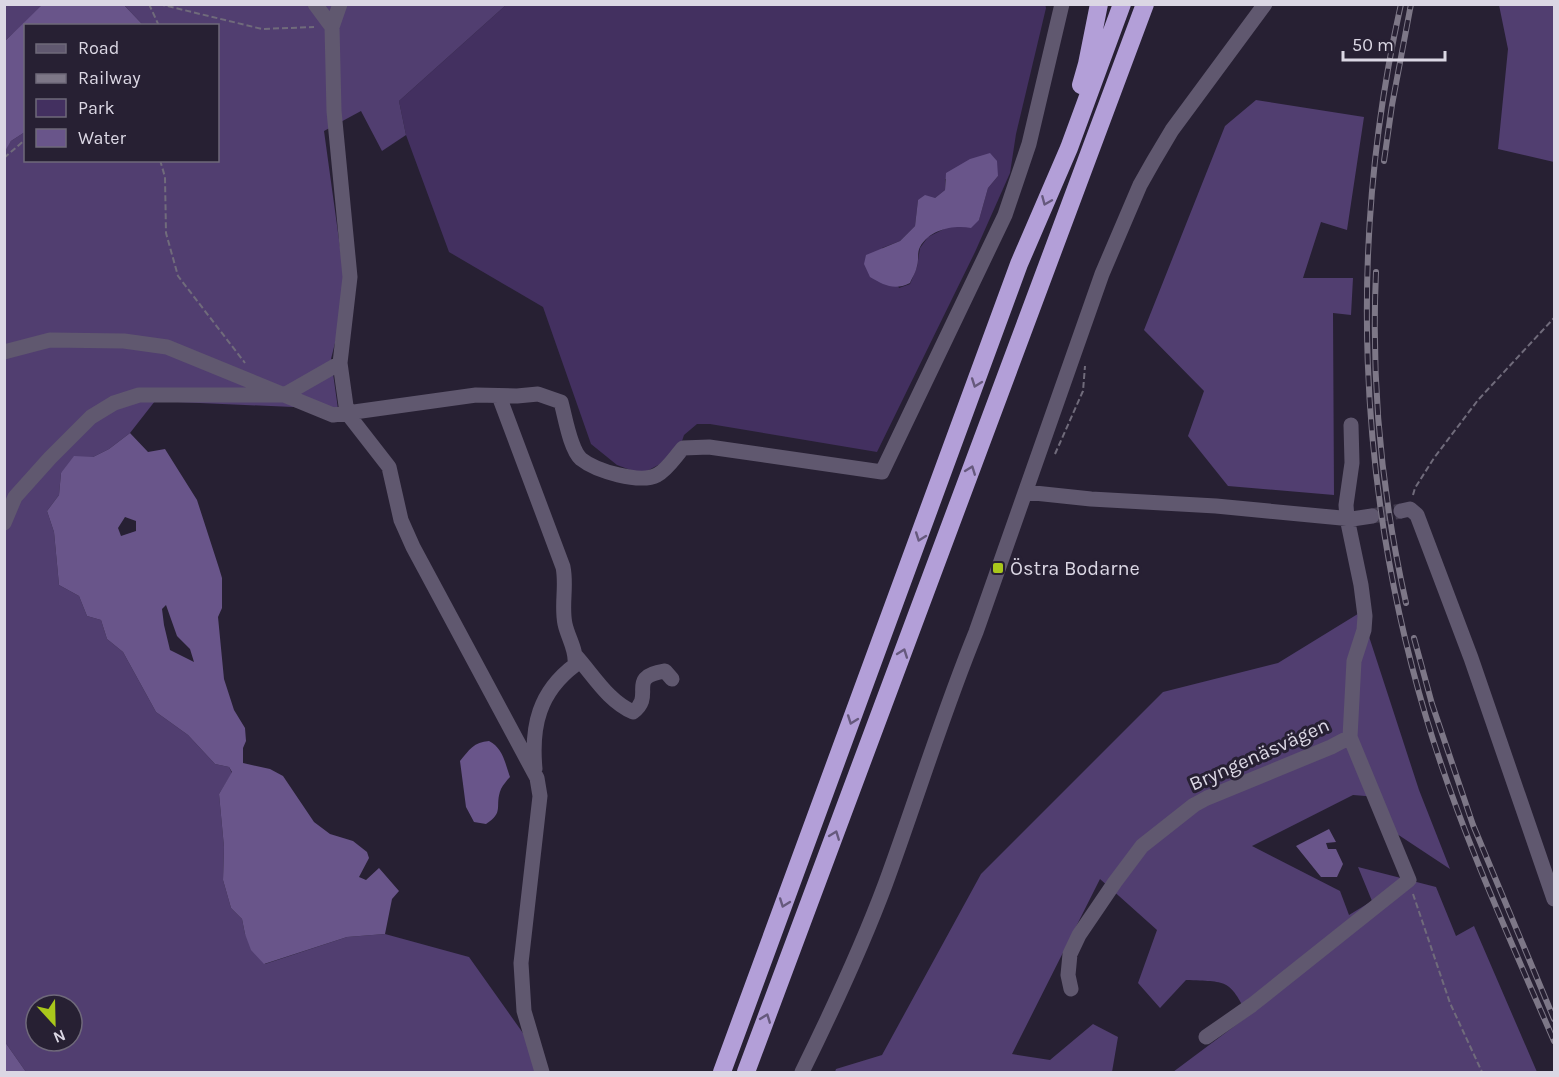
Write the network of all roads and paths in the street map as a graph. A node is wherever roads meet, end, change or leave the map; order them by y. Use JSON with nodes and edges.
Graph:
{"nodes":[{"id":1,"x":149,"y":4,"type":"edge"},
{"id":2,"x":159,"y":4,"type":"edge"},
{"id":3,"x":315,"y":4,"type":"edge"},
{"id":4,"x":340,"y":4,"type":"edge"},
{"id":5,"x":1062,"y":4,"type":"edge"},
{"id":6,"x":1099,"y":4,"type":"edge"},
{"id":7,"x":1122,"y":4,"type":"edge"},
{"id":8,"x":1145,"y":4,"type":"edge"},
{"id":9,"x":1263,"y":6,"type":"edge"},
{"id":10,"x":158,"y":24,"type":"edge"},
{"id":11,"x":332,"y":27,"type":"junction"},
{"id":12,"x":24,"y":140,"type":"edge"},
{"id":13,"x":1069,"y":148,"type":"junction"},
{"id":14,"x":4,"y":158,"type":"edge"},
{"id":15,"x":161,"y":162,"type":"edge"},
{"id":16,"x":1554,"y":318,"type":"edge"},
{"id":17,"x":4,"y":352,"type":"edge"},
{"id":18,"x":340,"y":363,"type":"junction"},
{"id":19,"x":262,"y":385,"type":"junction"},
{"id":20,"x":284,"y":395,"type":"junction"},
{"id":21,"x":499,"y":396,"type":"junction"},
{"id":22,"x":346,"y":413,"type":"junction"},
{"id":23,"x":1351,"y":425,"type":"dead end"},
{"id":24,"x":1025,"y":492,"type":"junction"},
{"id":25,"x":1406,"y":510,"type":"joint"},
{"id":26,"x":1372,"y":516,"type":"tunnel mouth"},
{"id":27,"x":1347,"y":518,"type":"junction"},
{"id":28,"x":4,"y":524,"type":"edge"},
{"id":29,"x":576,"y":656,"type":"junction"},
{"id":30,"x":672,"y":679,"type":"dead end"},
{"id":31,"x":1350,"y":737,"type":"junction"},
{"id":32,"x":535,"y":774,"type":"junction"},
{"id":33,"x":1409,"y":880,"type":"junction"},
{"id":34,"x":1554,"y":899,"type":"edge"},
{"id":35,"x":1071,"y":989,"type":"dead end"},
{"id":36,"x":1206,"y":1037,"type":"dead end"},
{"id":37,"x":542,"y":1072,"type":"edge"},
{"id":38,"x":722,"y":1072,"type":"edge"},
{"id":39,"x":746,"y":1072,"type":"edge"},
{"id":40,"x":802,"y":1072,"type":"edge"},
{"id":41,"x":1482,"y":1072,"type":"edge"}],
"edges":[{"from":1,"to":10,"type":"path"},
{"from":2,"to":11,"type":"path"},
{"from":3,"to":11,"type":"street"},
{"from":4,"to":11,"type":"street"},
{"from":5,"to":21,"type":"street"},
{"from":6,"to":13,"type":"highway"},
{"from":7,"to":13,"type":"highway"},
{"from":39,"to":8,"type":"highway","one_way":true},
{"from":9,"to":24,"type":"street"},
{"from":11,"to":18,"type":"street"},
{"from":12,"to":14,"type":"path"},
{"from":13,"to":38,"type":"highway","one_way":true},
{"from":15,"to":19,"type":"path"},
{"from":16,"to":25,"type":"path"},
{"from":17,"to":19,"type":"street"},
{"from":18,"to":20,"type":"street"},
{"from":18,"to":22,"type":"street"},
{"from":19,"to":20,"type":"street"},
{"from":20,"to":22,"type":"street"},
{"from":20,"to":28,"type":"street"},
{"from":21,"to":22,"type":"street"},
{"from":21,"to":29,"type":"street"},
{"from":22,"to":32,"type":"street"},
{"from":23,"to":27,"type":"street","name":"Bryngenäsvägen"},
{"from":24,"to":27,"type":"street"},
{"from":24,"to":40,"type":"street"},
{"from":25,"to":34,"type":"street"},
{"from":26,"to":27,"type":"street"},
{"from":27,"to":31,"type":"street","name":"Bryngenäsvägen"},
{"from":29,"to":30,"type":"street"},
{"from":29,"to":32,"type":"street"},
{"from":31,"to":33,"type":"street"},
{"from":31,"to":35,"type":"street","name":"Bryngenäsvägen"},
{"from":32,"to":37,"type":"street"},
{"from":33,"to":36,"type":"street"},
{"from":33,"to":41,"type":"path"}]}
